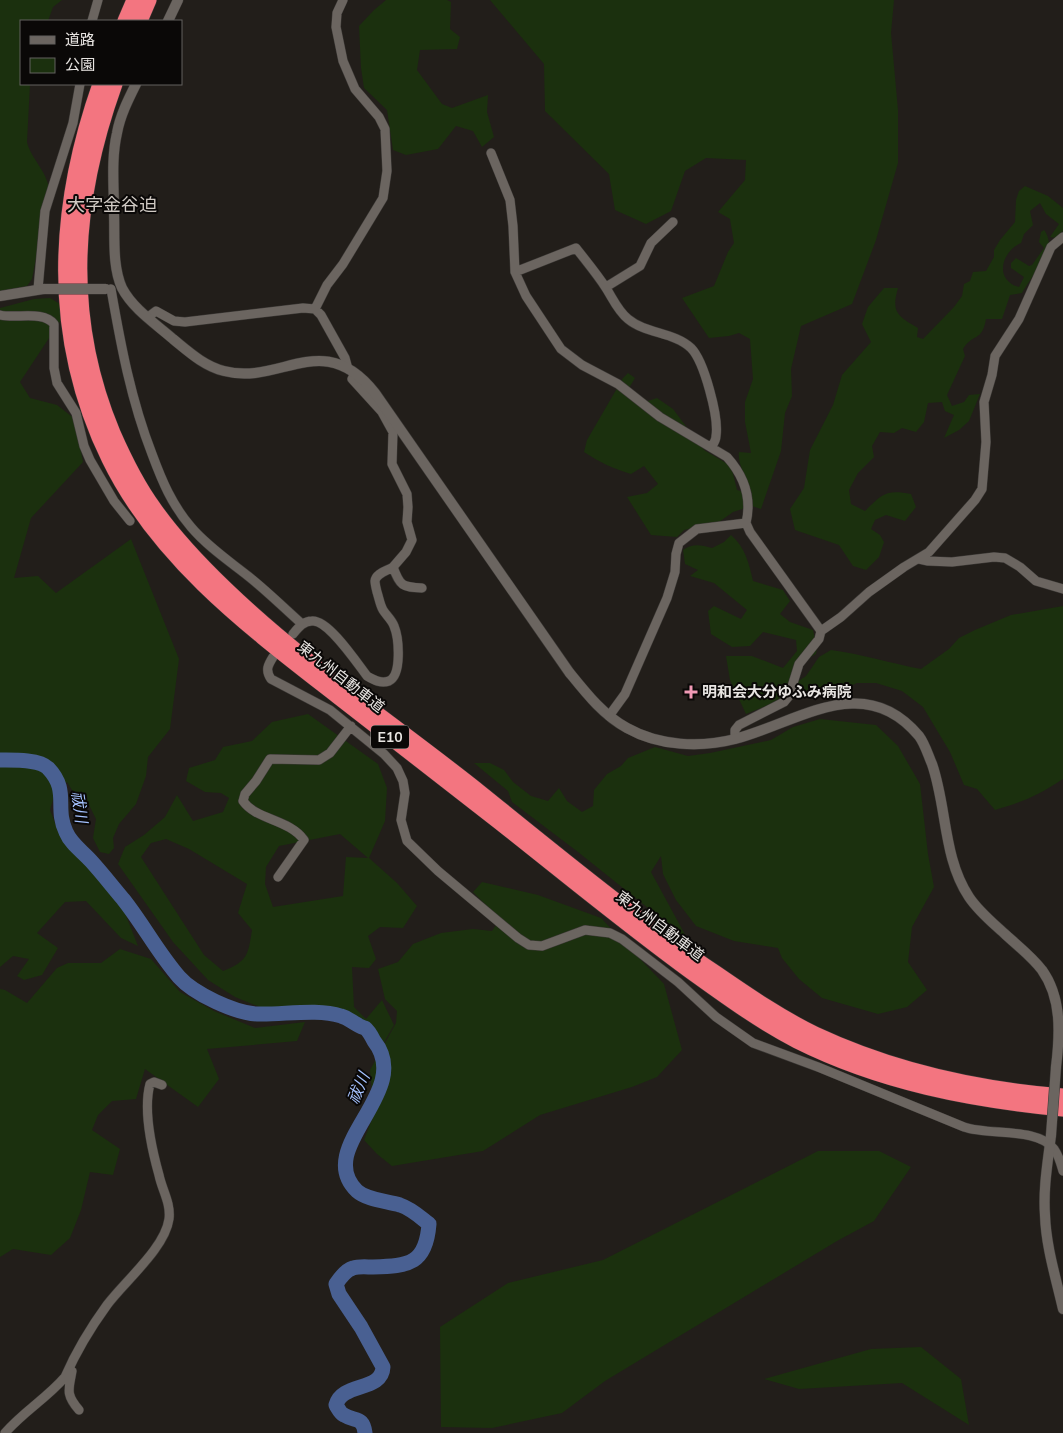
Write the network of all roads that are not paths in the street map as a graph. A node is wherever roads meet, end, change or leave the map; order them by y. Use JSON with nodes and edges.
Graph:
{"nodes":[{"id":1,"x":98,"y":0,"type":"edge"},
{"id":2,"x":134,"y":0,"type":"edge"},
{"id":3,"x":149,"y":0,"type":"edge"},
{"id":4,"x":178,"y":0,"type":"edge"},
{"id":5,"x":343,"y":0,"type":"edge"},
{"id":6,"x":92,"y":20,"type":"edge"},
{"id":7,"x":125,"y":20,"type":"edge"},
{"id":8,"x":140,"y":20,"type":"edge"},
{"id":9,"x":168,"y":20,"type":"edge"},
{"id":10,"x":80,"y":85,"type":"edge"},
{"id":11,"x":100,"y":85,"type":"edge"},
{"id":12,"x":115,"y":85,"type":"edge"},
{"id":13,"x":136,"y":85,"type":"edge"},
{"id":14,"x":491,"y":153,"type":"dead end"},
{"id":15,"x":673,"y":222,"type":"dead end"},
{"id":16,"x":1063,"y":237,"type":"edge"},
{"id":17,"x":515,"y":272,"type":"junction"},
{"id":18,"x":606,"y":287,"type":"junction"},
{"id":19,"x":122,"y":288,"type":"junction"},
{"id":20,"x":40,"y":289,"type":"junction"},
{"id":21,"x":109,"y":289,"type":"junction"},
{"id":22,"x":0,"y":296,"type":"edge"},
{"id":23,"x":315,"y":309,"type":"junction"},
{"id":24,"x":0,"y":315,"type":"edge"},
{"id":25,"x":148,"y":317,"type":"junction"},
{"id":26,"x":351,"y":371,"type":"junction"},
{"id":27,"x":712,"y":446,"type":"junction"},
{"id":28,"x":130,"y":522,"type":"dead end"},
{"id":29,"x":746,"y":523,"type":"junction"},
{"id":30,"x":919,"y":559,"type":"junction"},
{"id":31,"x":393,"y":568,"type":"junction"},
{"id":32,"x":422,"y":588,"type":"dead end"},
{"id":33,"x":1063,"y":589,"type":"edge"},
{"id":34,"x":302,"y":624,"type":"junction"},
{"id":35,"x":822,"y":631,"type":"junction"},
{"id":36,"x":293,"y":634,"type":"dead end"},
{"id":37,"x":273,"y":657,"type":"dead end"},
{"id":38,"x":609,"y":716,"type":"junction"},
{"id":39,"x":351,"y":726,"type":"junction"},
{"id":40,"x":735,"y":739,"type":"junction"},
{"id":41,"x":278,"y":877,"type":"dead end"},
{"id":42,"x":162,"y":1085,"type":"dead end"},
{"id":43,"x":1063,"y":1096,"type":"edge"},
{"id":44,"x":1063,"y":1110,"type":"edge"},
{"id":45,"x":1050,"y":1140,"type":"junction"},
{"id":46,"x":1063,"y":1171,"type":"edge"},
{"id":47,"x":1063,"y":1309,"type":"edge"},
{"id":48,"x":74,"y":1360,"type":"junction"},
{"id":49,"x":79,"y":1410,"type":"dead end"},
{"id":50,"x":5,"y":1433,"type":"edge"}],
"edges":[{"from":1,"to":6,"type":"street"},
{"from":2,"to":7,"type":"highway"},
{"from":3,"to":8,"type":"highway"},
{"from":4,"to":9,"type":"street"},
{"from":5,"to":23,"type":"street"},
{"from":10,"to":20,"type":"street"},
{"from":11,"to":44,"type":"highway","name":"東九州自動車道","number":"E10"},
{"from":12,"to":43,"type":"highway","name":"東九州自動車道","number":"E10"},
{"from":13,"to":19,"type":"street"},
{"from":14,"to":17,"type":"street"},
{"from":15,"to":18,"type":"street"},
{"from":16,"to":30,"type":"street"},
{"from":17,"to":18,"type":"street"},
{"from":17,"to":27,"type":"street"},
{"from":18,"to":27,"type":"street"},
{"from":19,"to":21,"type":"street"},
{"from":19,"to":25,"type":"street"},
{"from":20,"to":21,"type":"street","bridge":true},
{"from":20,"to":22,"type":"street"},
{"from":21,"to":34,"type":"street"},
{"from":23,"to":25,"type":"street"},
{"from":23,"to":26,"type":"street"},
{"from":24,"to":28,"type":"street"},
{"from":25,"to":26,"type":"street"},
{"from":26,"to":31,"type":"street"},
{"from":26,"to":38,"type":"street"},
{"from":27,"to":29,"type":"street"},
{"from":29,"to":35,"type":"street"},
{"from":29,"to":38,"type":"street"},
{"from":30,"to":33,"type":"street"},
{"from":30,"to":35,"type":"street"},
{"from":31,"to":32,"type":"street"},
{"from":31,"to":34,"type":"street"},
{"from":34,"to":36,"type":"street"},
{"from":35,"to":40,"type":"street"},
{"from":37,"to":39,"type":"street"},
{"from":38,"to":40,"type":"street"},
{"from":39,"to":41,"type":"street"},
{"from":39,"to":45,"type":"street"},
{"from":40,"to":45,"type":"street","bridge":true},
{"from":42,"to":48,"type":"street"},
{"from":45,"to":46,"type":"street"},
{"from":45,"to":47,"type":"street"},
{"from":48,"to":49,"type":"street"},
{"from":48,"to":50,"type":"street"}]}
